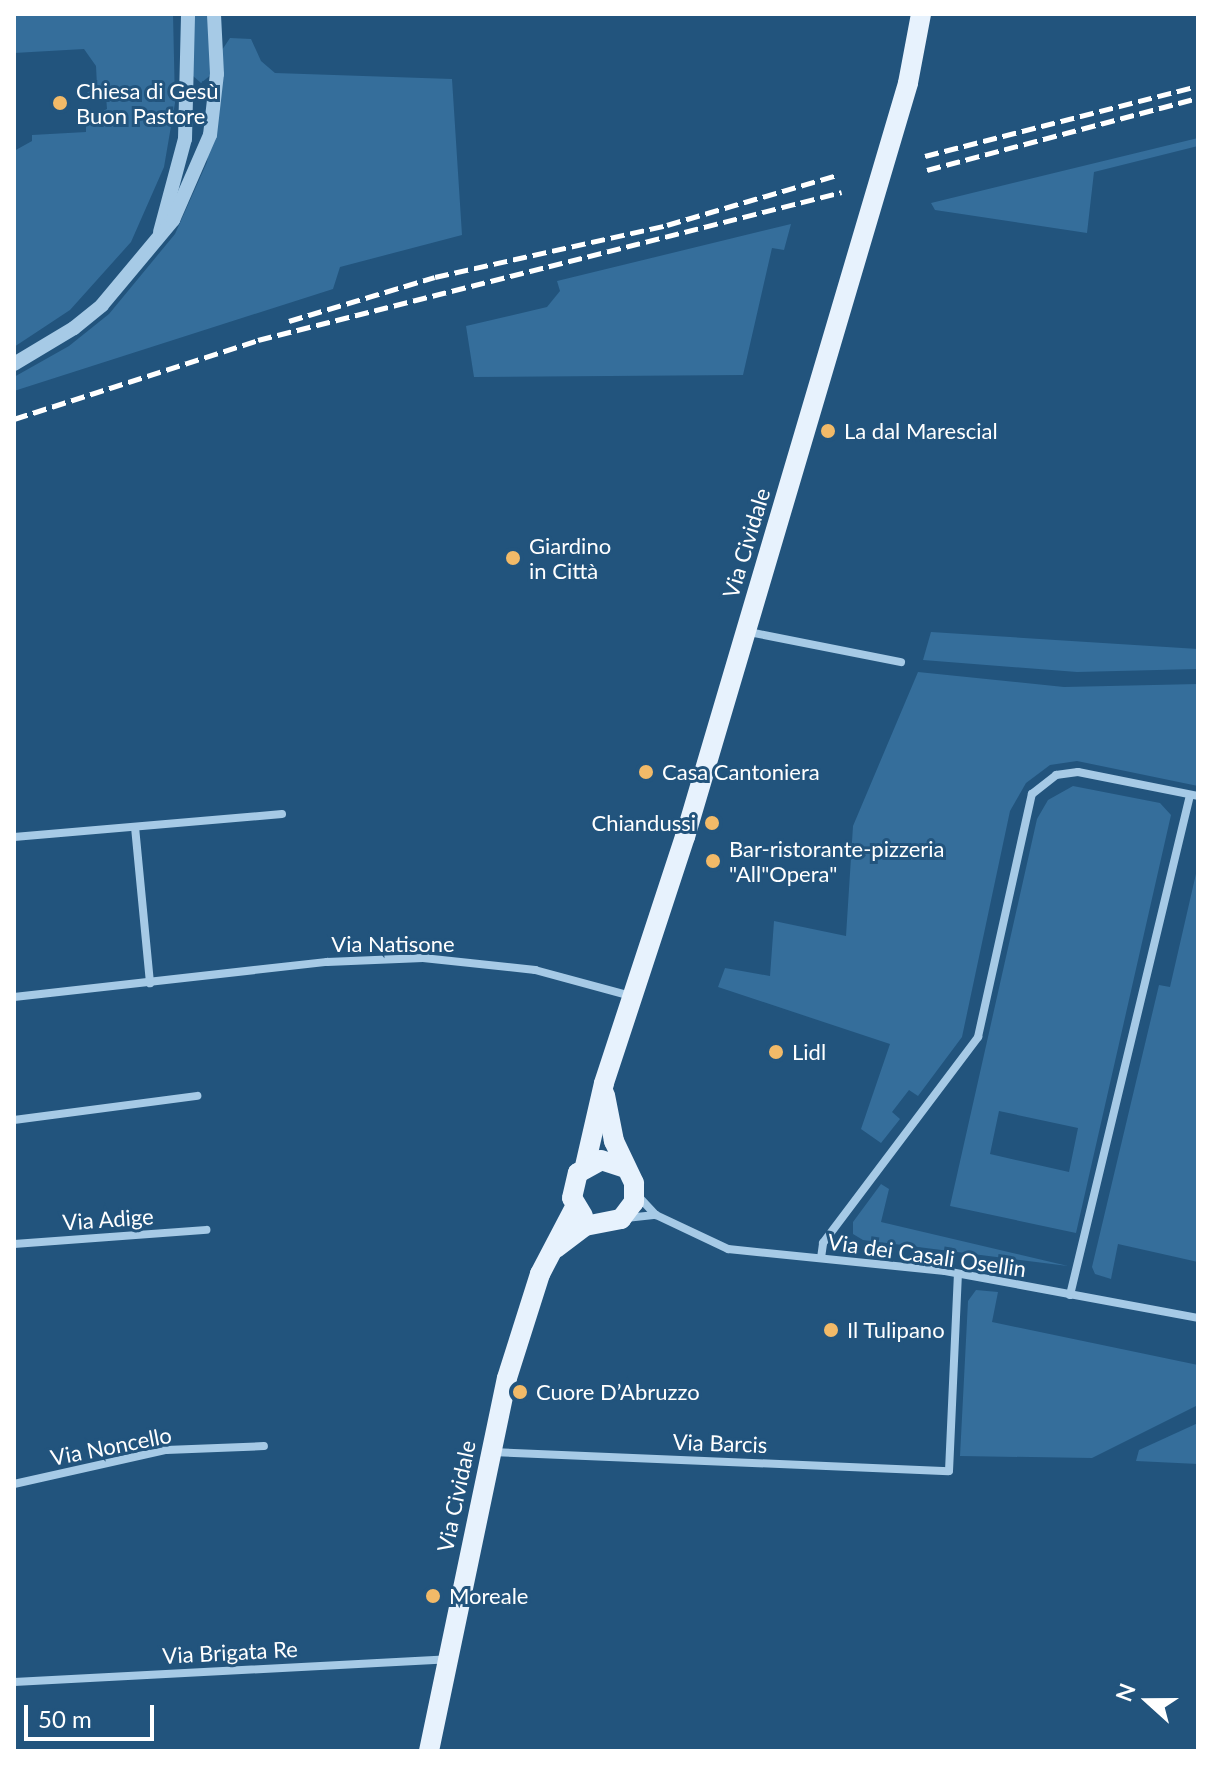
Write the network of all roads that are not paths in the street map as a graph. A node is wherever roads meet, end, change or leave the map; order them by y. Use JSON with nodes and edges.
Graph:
{"nodes":[{"id":1,"x":188,"y":14,"type":"edge"},
{"id":2,"x":214,"y":14,"type":"edge"},
{"id":3,"x":921,"y":14,"type":"edge"},
{"id":4,"x":156,"y":244,"type":"junction"},
{"id":5,"x":14,"y":364,"type":"edge"},
{"id":6,"x":745,"y":631,"type":"junction"},
{"id":7,"x":901,"y":662,"type":"dead end"},
{"id":8,"x":1194,"y":796,"type":"edge"},
{"id":9,"x":282,"y":814,"type":"dead end"},
{"id":10,"x":135,"y":827,"type":"junction"},
{"id":11,"x":14,"y":837,"type":"edge"},
{"id":12,"x":150,"y":983,"type":"junction"},
{"id":13,"x":633,"y":996,"type":"junction"},
{"id":14,"x":14,"y":997,"type":"edge"},
{"id":15,"x":604,"y":1083,"type":"junction"},
{"id":16,"x":197,"y":1096,"type":"dead end"},
{"id":17,"x":14,"y":1120,"type":"edge"},
{"id":18,"x":585,"y":1166,"type":"junction"},
{"id":19,"x":625,"y":1168,"type":"junction"},
{"id":20,"x":635,"y":1192,"type":"junction"},
{"id":21,"x":575,"y":1207,"type":"junction"},
{"id":22,"x":656,"y":1215,"type":"junction"},
{"id":23,"x":621,"y":1219,"type":"junction"},
{"id":24,"x":597,"y":1223,"type":"junction"},
{"id":25,"x":206,"y":1230,"type":"dead end"},
{"id":26,"x":14,"y":1244,"type":"edge"},
{"id":27,"x":549,"y":1255,"type":"junction"},
{"id":28,"x":821,"y":1258,"type":"junction"},
{"id":29,"x":958,"y":1274,"type":"junction"},
{"id":30,"x":1070,"y":1295,"type":"junction"},
{"id":31,"x":1198,"y":1318,"type":"edge"},
{"id":32,"x":264,"y":1446,"type":"dead end"},
{"id":33,"x":490,"y":1452,"type":"junction"},
{"id":34,"x":14,"y":1484,"type":"edge"},
{"id":35,"x":448,"y":1659,"type":"junction"},
{"id":36,"x":14,"y":1682,"type":"edge"},
{"id":37,"x":429,"y":1751,"type":"edge"}],
"edges":[{"from":1,"to":4,"type":"street"},
{"from":2,"to":4,"type":"street"},
{"from":3,"to":6,"type":"main road","name":"Via Cividale"},
{"from":4,"to":5,"type":"street"},
{"from":6,"to":7,"type":"street"},
{"from":6,"to":13,"type":"main road","name":"Via Cividale"},
{"from":8,"to":28,"type":"street"},
{"from":8,"to":30,"type":"street"},
{"from":9,"to":10,"type":"street"},
{"from":10,"to":11,"type":"street"},
{"from":10,"to":12,"type":"street"},
{"from":12,"to":13,"type":"street","name":"Via Natisone"},
{"from":12,"to":14,"type":"street","name":"Via Natisone"},
{"from":13,"to":15,"type":"main road","name":"Via Cividale"},
{"from":15,"to":18,"type":"main road","name":"Via Cividale"},
{"from":15,"to":19,"type":"main road","name":"Via Cividale"},
{"from":16,"to":17,"type":"street"},
{"from":18,"to":19,"type":"main road"},
{"from":18,"to":21,"type":"main road","name":"Via Cividale"},
{"from":19,"to":20,"type":"main road","name":"Via Cividale"},
{"from":20,"to":22,"type":"street","name":"Via dei Casali Osellin"},
{"from":20,"to":23,"type":"main road"},
{"from":21,"to":24,"type":"main road"},
{"from":21,"to":27,"type":"main road","name":"Via Cividale"},
{"from":22,"to":23,"type":"street"},
{"from":22,"to":28,"type":"street","name":"Via dei Casali Osellin"},
{"from":23,"to":24,"type":"main road"},
{"from":24,"to":27,"type":"main road"},
{"from":25,"to":26,"type":"street","name":"Via Adige"},
{"from":27,"to":33,"type":"main road","name":"Via Cividale"},
{"from":28,"to":29,"type":"street","name":"Via dei Casali Osellin"},
{"from":29,"to":30,"type":"street","name":"Via dei Casali Osellin"},
{"from":29,"to":33,"type":"street","name":"Via Barcis"},
{"from":30,"to":31,"type":"street","name":"Via dei Casali Osellin"},
{"from":32,"to":34,"type":"street","name":"Via Noncello"},
{"from":33,"to":35,"type":"main road","name":"Via Cividale"},
{"from":35,"to":36,"type":"street","name":"Via Brigata Re"},
{"from":35,"to":37,"type":"main road","name":"Via Cividale"}]}
